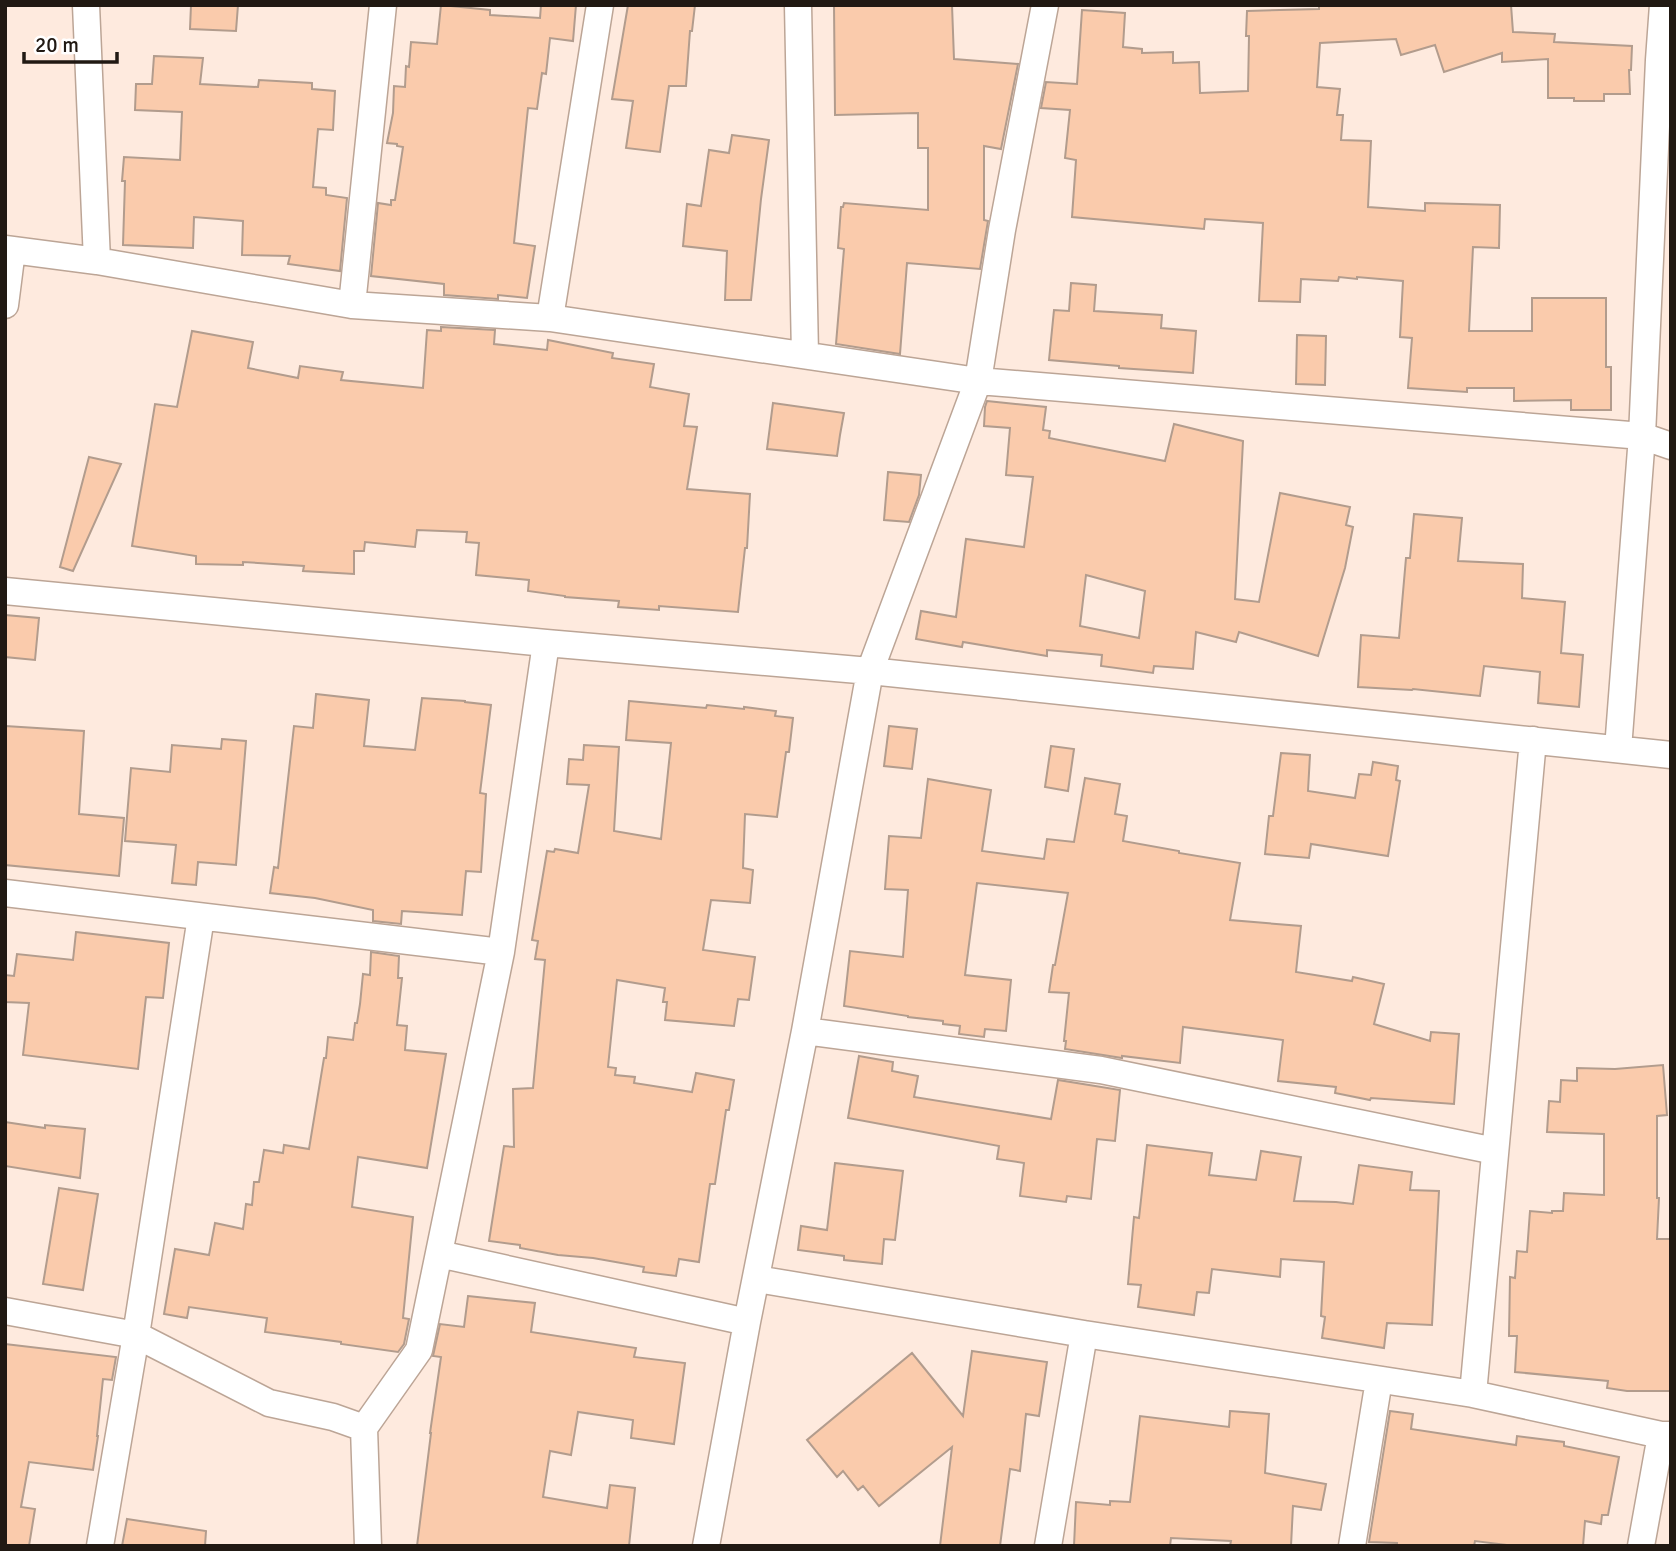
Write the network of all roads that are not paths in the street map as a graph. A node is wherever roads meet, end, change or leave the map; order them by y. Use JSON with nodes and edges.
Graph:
{"nodes":[{"id":1,"x":86,"y":5,"type":"edge"},
{"id":2,"x":383,"y":5,"type":"edge"},
{"id":3,"x":600,"y":5,"type":"edge"},
{"id":4,"x":798,"y":5,"type":"edge"},
{"id":5,"x":1045,"y":5,"type":"edge"},
{"id":6,"x":1663,"y":5,"type":"edge"},
{"id":7,"x":1665,"y":61,"type":"edge"},
{"id":8,"x":9,"y":249,"type":"edge"},
{"id":9,"x":97,"y":261,"type":"junction"},
{"id":10,"x":352,"y":304,"type":"junction"},
{"id":11,"x":5,"y":305,"type":"edge"},
{"id":12,"x":550,"y":318,"type":"junction"},
{"id":13,"x":805,"y":355,"type":"junction"},
{"id":14,"x":978,"y":381,"type":"junction"},
{"id":15,"x":1642,"y":436,"type":"junction"},
{"id":16,"x":1671,"y":446,"type":"edge"},
{"id":17,"x":5,"y":591,"type":"edge"},
{"id":18,"x":546,"y":643,"type":"junction"},
{"id":19,"x":870,"y":671,"type":"junction"},
{"id":20,"x":1533,"y":740,"type":"junction"},
{"id":21,"x":1618,"y":749,"type":"junction"},
{"id":22,"x":1671,"y":755,"type":"edge"},
{"id":23,"x":5,"y":893,"type":"edge"},
{"id":24,"x":201,"y":917,"type":"junction"},
{"id":25,"x":501,"y":952,"type":"junction"},
{"id":26,"x":805,"y":1031,"type":"junction"},
{"id":27,"x":1495,"y":1151,"type":"junction"},
{"id":28,"x":439,"y":1254,"type":"junction"},
{"id":29,"x":757,"y":1279,"type":"junction"},
{"id":30,"x":5,"y":1311,"type":"edge"},
{"id":31,"x":747,"y":1322,"type":"junction"},
{"id":32,"x":1084,"y":1334,"type":"junction"},
{"id":33,"x":136,"y":1335,"type":"junction"},
{"id":34,"x":1379,"y":1380,"type":"junction"},
{"id":35,"x":1473,"y":1394,"type":"junction"},
{"id":36,"x":364,"y":1428,"type":"junction"},
{"id":37,"x":1666,"y":1435,"type":"edge"},
{"id":38,"x":711,"y":1545,"type":"edge"},
{"id":39,"x":100,"y":1546,"type":"edge"},
{"id":40,"x":368,"y":1546,"type":"edge"},
{"id":41,"x":1048,"y":1546,"type":"edge"},
{"id":42,"x":1352,"y":1546,"type":"edge"},
{"id":43,"x":1641,"y":1546,"type":"edge"}],
"edges":[{"from":1,"to":9,"type":"street"},
{"from":2,"to":10,"type":"street"},
{"from":3,"to":12,"type":"street"},
{"from":4,"to":13,"type":"street"},
{"from":5,"to":14,"type":"street"},
{"from":6,"to":7,"type":"street"},
{"from":7,"to":15,"type":"street"},
{"from":8,"to":9,"type":"street"},
{"from":8,"to":11,"type":"street"},
{"from":9,"to":10,"type":"street"},
{"from":10,"to":12,"type":"street"},
{"from":12,"to":13,"type":"street"},
{"from":13,"to":14,"type":"street"},
{"from":14,"to":15,"type":"street"},
{"from":14,"to":19,"type":"street"},
{"from":15,"to":16,"type":"street"},
{"from":15,"to":21,"type":"street"},
{"from":17,"to":18,"type":"street"},
{"from":18,"to":19,"type":"street"},
{"from":18,"to":25,"type":"street"},
{"from":19,"to":20,"type":"street"},
{"from":19,"to":26,"type":"street"},
{"from":20,"to":21,"type":"street"},
{"from":20,"to":27,"type":"street"},
{"from":21,"to":22,"type":"street"},
{"from":23,"to":24,"type":"street"},
{"from":24,"to":25,"type":"street"},
{"from":24,"to":33,"type":"street"},
{"from":25,"to":28,"type":"street"},
{"from":26,"to":27,"type":"street"},
{"from":26,"to":29,"type":"street"},
{"from":27,"to":35,"type":"street"},
{"from":28,"to":31,"type":"street"},
{"from":28,"to":36,"type":"street"},
{"from":29,"to":31,"type":"street"},
{"from":29,"to":32,"type":"street"},
{"from":30,"to":33,"type":"street"},
{"from":31,"to":38,"type":"street"},
{"from":32,"to":34,"type":"street"},
{"from":32,"to":41,"type":"street"},
{"from":33,"to":36,"type":"street"},
{"from":33,"to":39,"type":"street"},
{"from":34,"to":35,"type":"street"},
{"from":34,"to":42,"type":"street"},
{"from":35,"to":37,"type":"street"},
{"from":36,"to":40,"type":"street"},
{"from":37,"to":43,"type":"street"}]}
